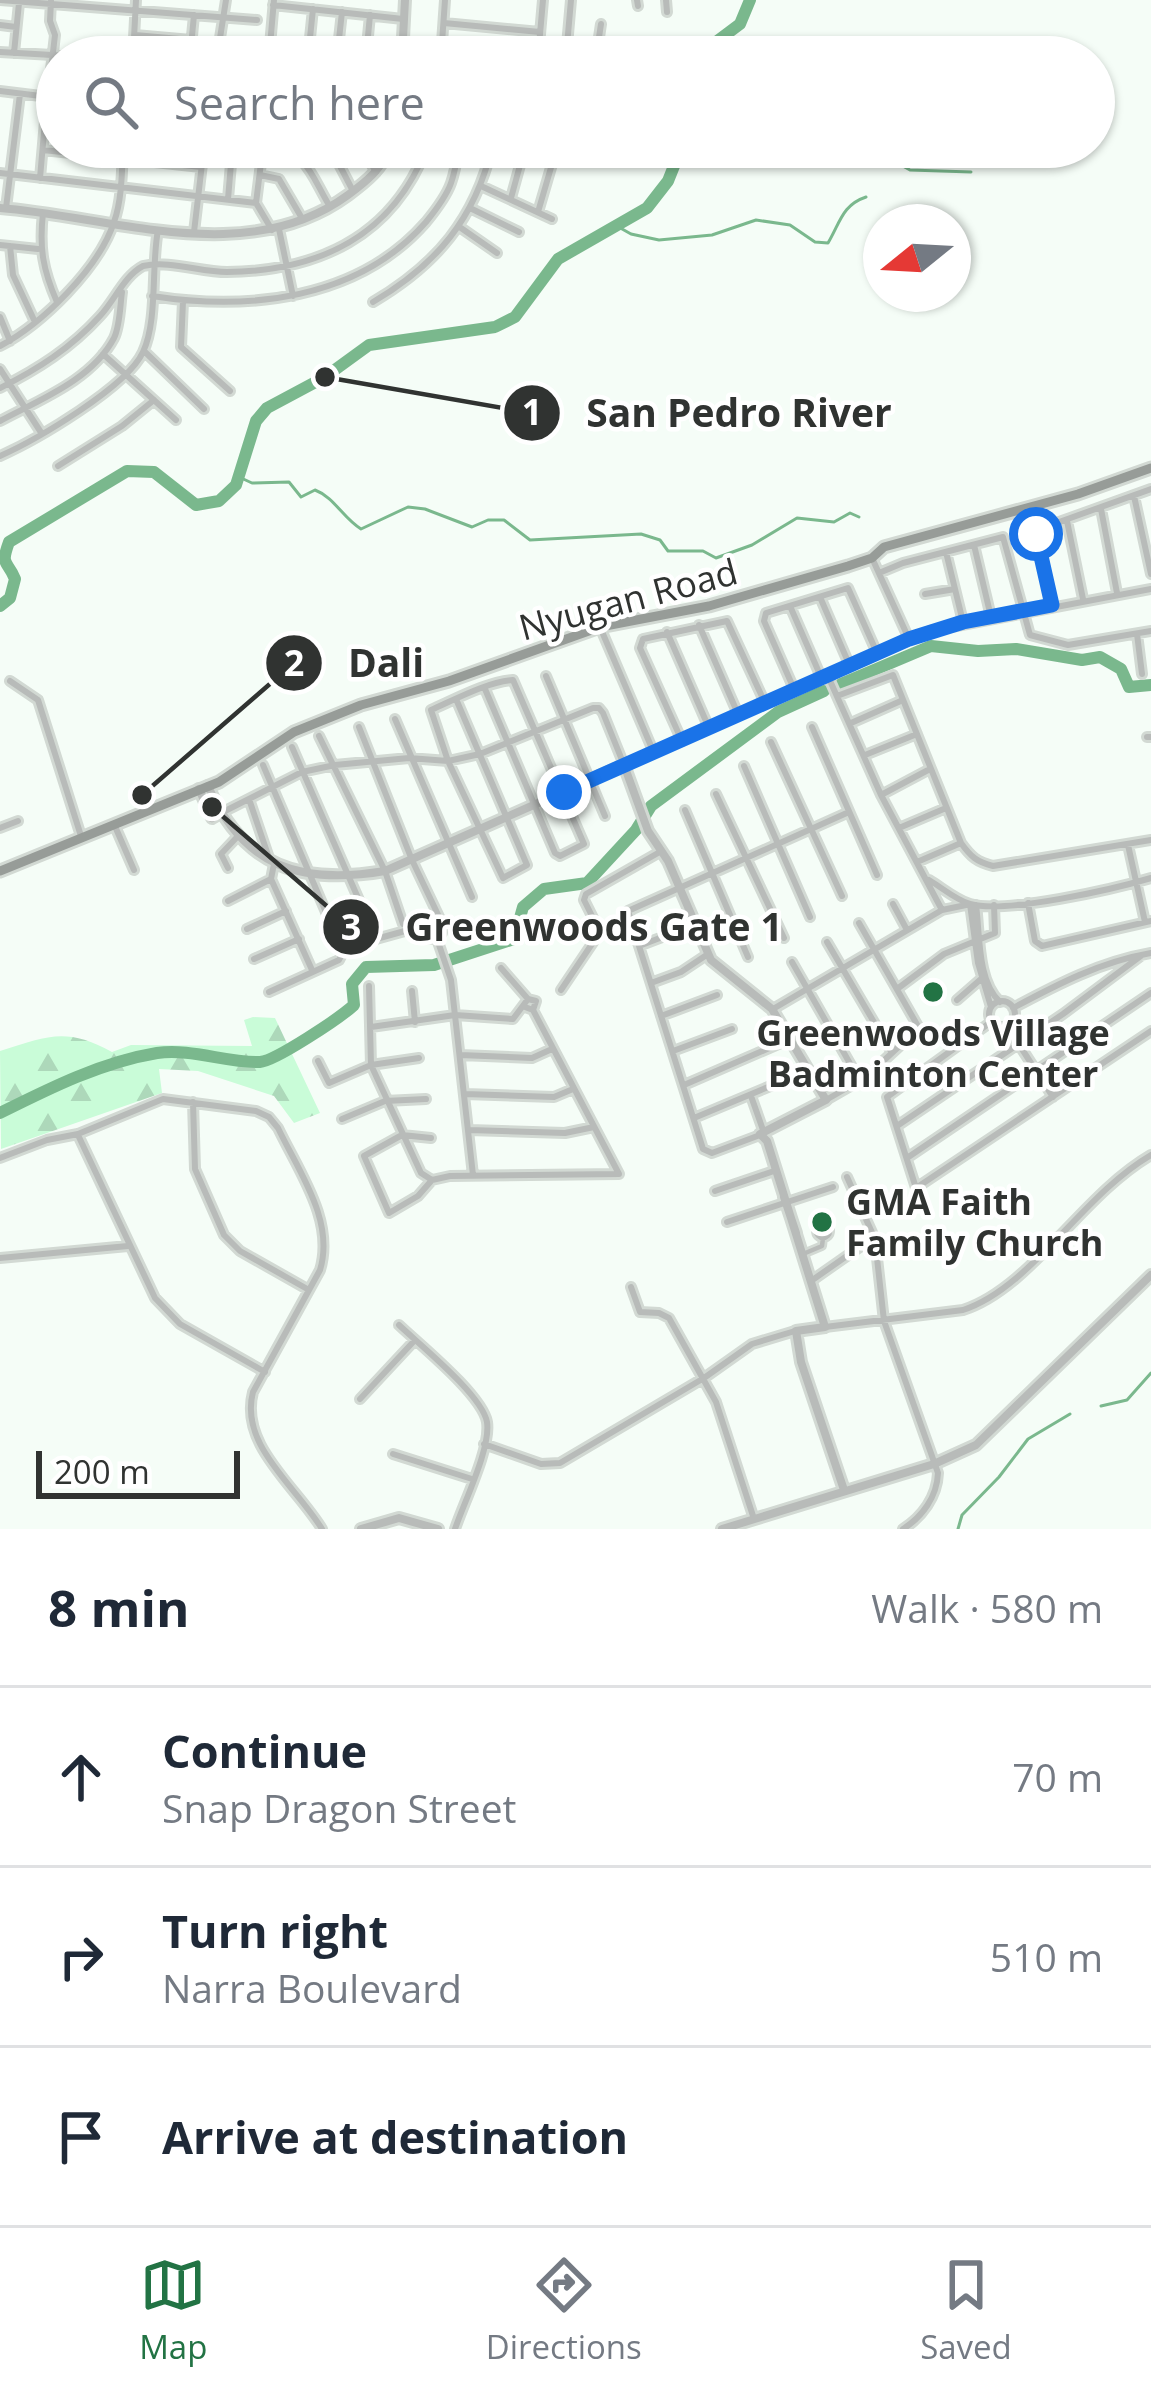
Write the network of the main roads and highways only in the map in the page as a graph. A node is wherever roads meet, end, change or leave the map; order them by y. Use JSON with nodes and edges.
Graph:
{"nodes":[{"id":1,"x":1151,"y":468,"type":"edge"},
{"id":2,"x":0,"y":871,"type":"edge"}],
"edges":[{"from":1,"to":2,"type":"main road","name":"Nyugan Road"}]}
